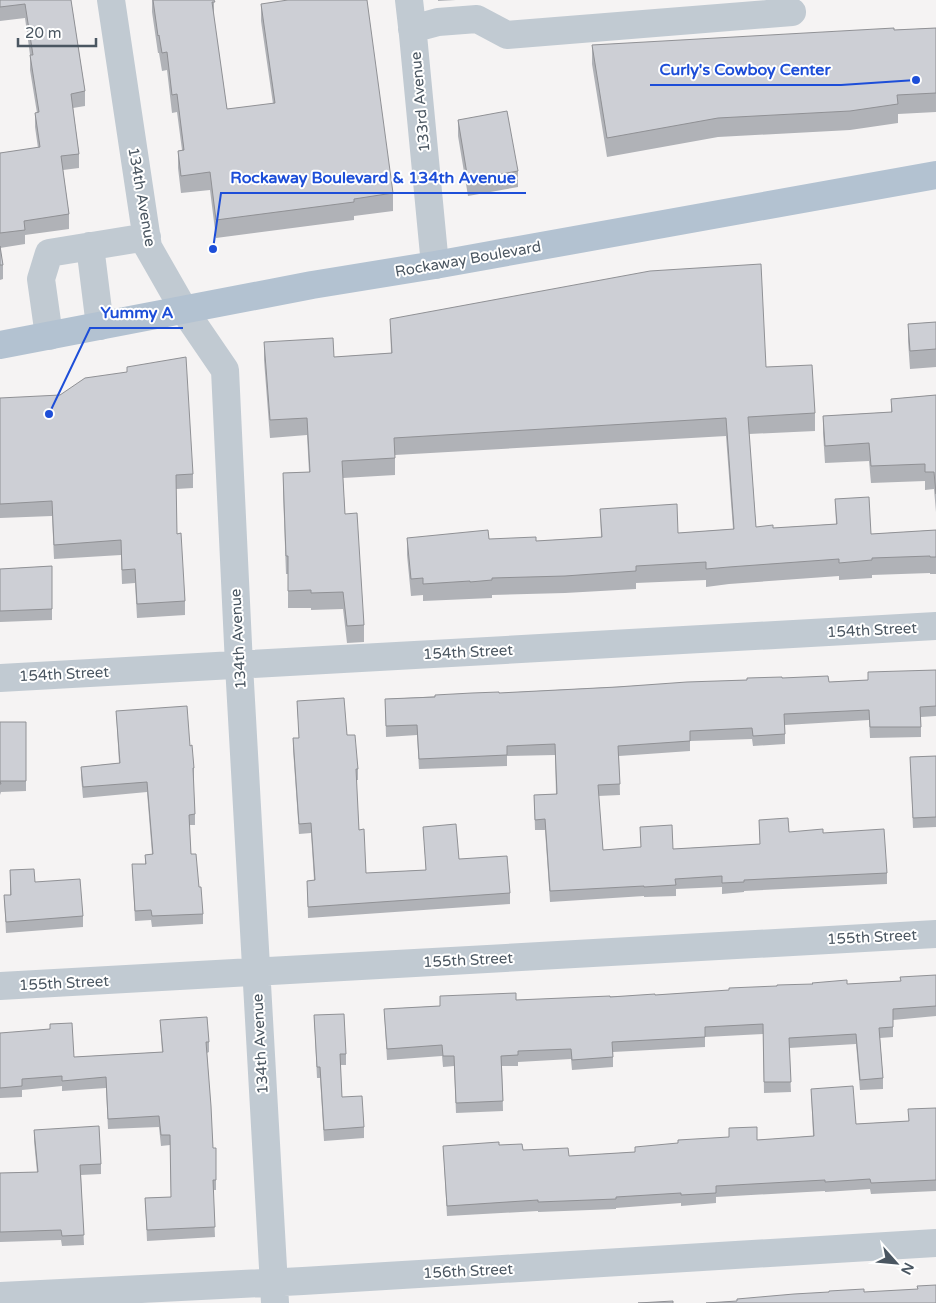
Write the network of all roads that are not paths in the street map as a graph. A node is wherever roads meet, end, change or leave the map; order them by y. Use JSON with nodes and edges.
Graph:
{"nodes":[{"id":1,"x":111,"y":0,"type":"edge"},
{"id":2,"x":409,"y":0,"type":"edge"},
{"id":3,"x":792,"y":12,"type":"dead end"},
{"id":4,"x":412,"y":29,"type":"junction"},
{"id":5,"x":936,"y":175,"type":"edge"},
{"id":6,"x":147,"y":237,"type":"junction"},
{"id":7,"x":90,"y":246,"type":"junction"},
{"id":8,"x":435,"y":265,"type":"junction"},
{"id":9,"x":184,"y":310,"type":"junction"},
{"id":10,"x":100,"y":326,"type":"junction"},
{"id":11,"x":49,"y":336,"type":"junction"},
{"id":12,"x":0,"y":345,"type":"edge"},
{"id":13,"x":936,"y":626,"type":"edge"},
{"id":14,"x":239,"y":665,"type":"junction"},
{"id":15,"x":0,"y":678,"type":"edge"},
{"id":16,"x":936,"y":934,"type":"edge"},
{"id":17,"x":256,"y":972,"type":"junction"},
{"id":18,"x":0,"y":986,"type":"edge"},
{"id":19,"x":936,"y":1243,"type":"edge"},
{"id":20,"x":274,"y":1292,"type":"edge"},
{"id":21,"x":0,"y":1296,"type":"edge"}],
"edges":[{"from":1,"to":6,"type":"street","name":"134th Avenue"},
{"from":2,"to":4,"type":"street","name":"133rd Avenue"},
{"from":3,"to":4,"type":"street"},
{"from":4,"to":8,"type":"street","name":"133rd Avenue"},
{"from":5,"to":8,"type":"main road","name":"Rockaway Boulevard"},
{"from":6,"to":7,"type":"street"},
{"from":6,"to":9,"type":"street","name":"134th Avenue"},
{"from":7,"to":10,"type":"street"},
{"from":7,"to":11,"type":"street"},
{"from":8,"to":9,"type":"main road","name":"Rockaway Boulevard"},
{"from":9,"to":10,"type":"main road","name":"Rockaway Boulevard"},
{"from":9,"to":14,"type":"street","name":"134th Avenue"},
{"from":10,"to":11,"type":"main road","name":"Rockaway Boulevard"},
{"from":11,"to":12,"type":"main road","name":"Rockaway Boulevard"},
{"from":13,"to":14,"type":"street","name":"154th Street"},
{"from":14,"to":15,"type":"street","name":"154th Street"},
{"from":14,"to":17,"type":"street","name":"134th Avenue"},
{"from":16,"to":17,"type":"street","name":"155th Street"},
{"from":17,"to":18,"type":"street","name":"155th Street"},
{"from":17,"to":20,"type":"street","name":"134th Avenue"},
{"from":19,"to":20,"type":"street","name":"156th Street"},
{"from":20,"to":21,"type":"street","name":"156th Street"}]}
